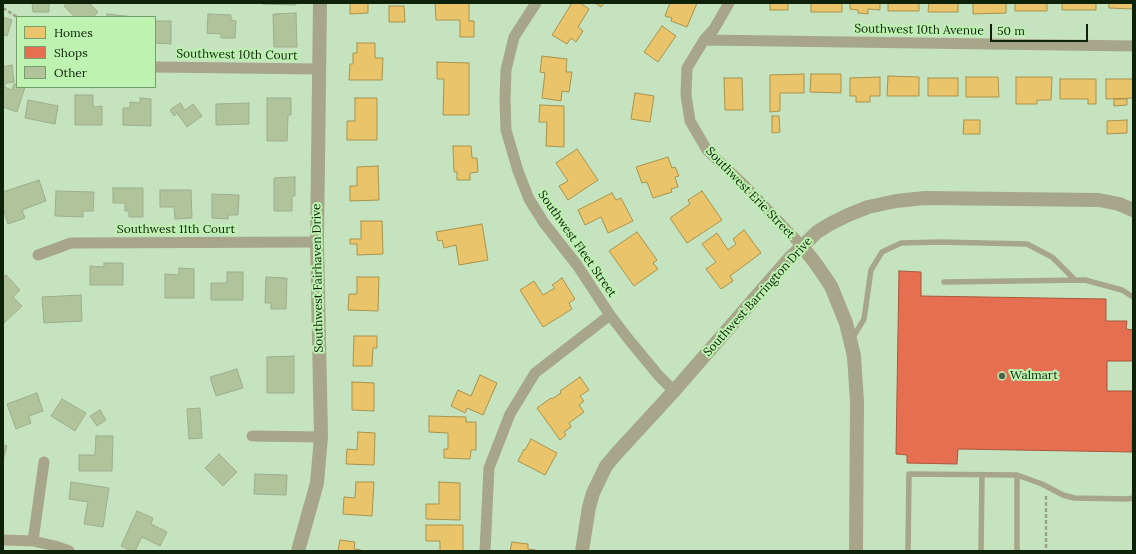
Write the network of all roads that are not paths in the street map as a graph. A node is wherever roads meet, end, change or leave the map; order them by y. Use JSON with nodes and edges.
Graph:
{"nodes":[{"id":1,"x":320,"y":3,"type":"edge"},
{"id":2,"x":536,"y":3,"type":"edge"},
{"id":3,"x":729,"y":3,"type":"edge"},
{"id":4,"x":704,"y":40,"type":"junction"},
{"id":5,"x":1133,"y":46,"type":"edge"},
{"id":6,"x":156,"y":67,"type":"edge"},
{"id":7,"x":319,"y":69,"type":"junction"},
{"id":8,"x":1133,"y":210,"type":"edge"},
{"id":9,"x":316,"y":242,"type":"junction"},
{"id":10,"x":802,"y":246,"type":"junction"},
{"id":11,"x":38,"y":255,"type":"dead end"},
{"id":12,"x":1075,"y":280,"type":"junction"},
{"id":13,"x":944,"y":282,"type":"dead end"},
{"id":14,"x":1133,"y":297,"type":"edge"},
{"id":15,"x":610,"y":315,"type":"junction"},
{"id":16,"x":850,"y":342,"type":"junction"},
{"id":17,"x":674,"y":391,"type":"junction"},
{"id":18,"x":252,"y":436,"type":"dead end"},
{"id":19,"x":322,"y":437,"type":"junction"},
{"id":20,"x":44,"y":462,"type":"dead end"},
{"id":21,"x":982,"y":475,"type":"junction"},
{"id":22,"x":1017,"y":475,"type":"junction"},
{"id":23,"x":1133,"y":498,"type":"edge"},
{"id":24,"x":3,"y":540,"type":"edge"},
{"id":25,"x":33,"y":541,"type":"junction"},
{"id":26,"x":69,"y":551,"type":"edge"},
{"id":27,"x":298,"y":551,"type":"edge"},
{"id":28,"x":485,"y":551,"type":"edge"},
{"id":29,"x":582,"y":551,"type":"edge"},
{"id":30,"x":856,"y":551,"type":"edge"},
{"id":31,"x":908,"y":551,"type":"edge"},
{"id":32,"x":981,"y":551,"type":"edge"},
{"id":33,"x":1017,"y":551,"type":"edge"}],
"edges":[{"from":1,"to":7,"type":"street","name":"Southwest Fairhaven Drive"},
{"from":2,"to":15,"type":"street","name":"Southwest Fleet Street"},
{"from":3,"to":4,"type":"street","name":"Southwest Erie Street"},
{"from":4,"to":5,"type":"street","name":"Southwest 10th Avenue"},
{"from":4,"to":10,"type":"street","name":"Southwest Erie Street"},
{"from":6,"to":7,"type":"street","name":"Southwest 10th Court"},
{"from":7,"to":9,"type":"street","name":"Southwest Fairhaven Drive"},
{"from":8,"to":10,"type":"street","name":"Southwest Barrington Drive"},
{"from":9,"to":11,"type":"street","name":"Southwest 11th Court"},
{"from":9,"to":19,"type":"street","name":"Southwest Fairhaven Drive"},
{"from":10,"to":16,"type":"street","name":"Southwest Erie Street"},
{"from":10,"to":17,"type":"street","name":"Southwest Barrington Drive"},
{"from":12,"to":13,"type":"lane"},
{"from":12,"to":14,"type":"lane"},
{"from":12,"to":16,"type":"lane"},
{"from":15,"to":17,"type":"street","name":"Southwest Fleet Street"},
{"from":15,"to":28,"type":"street"},
{"from":16,"to":30,"type":"street","name":"Southwest Erie Street"},
{"from":17,"to":29,"type":"street","name":"Southwest Barrington Drive"},
{"from":18,"to":19,"type":"street"},
{"from":19,"to":27,"type":"street","name":"Southwest Fairhaven Drive"},
{"from":20,"to":25,"type":"street"},
{"from":21,"to":22,"type":"lane"},
{"from":21,"to":31,"type":"lane"},
{"from":21,"to":32,"type":"lane"},
{"from":22,"to":23,"type":"lane"},
{"from":22,"to":33,"type":"lane"},
{"from":24,"to":25,"type":"street"},
{"from":25,"to":26,"type":"street"}]}
